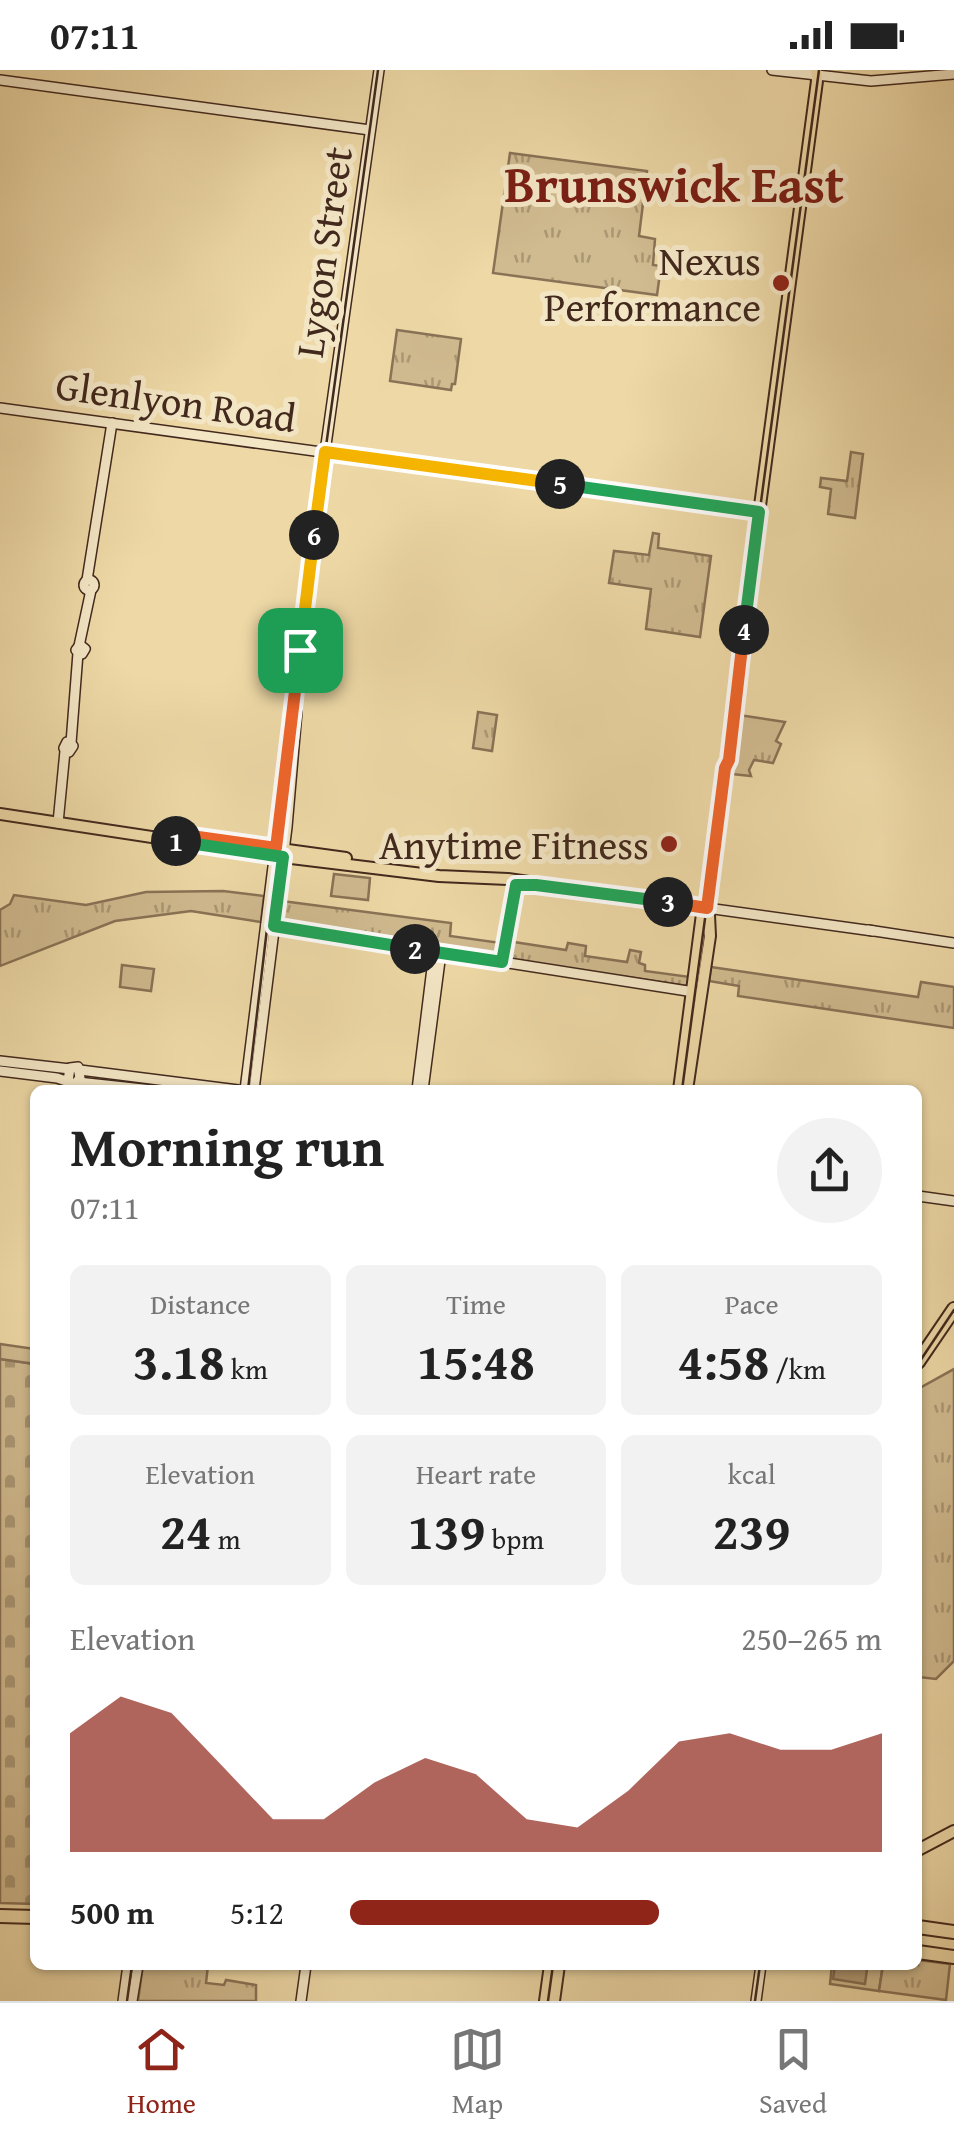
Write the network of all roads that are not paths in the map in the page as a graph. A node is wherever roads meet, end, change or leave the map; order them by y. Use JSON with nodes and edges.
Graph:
{"nodes":[{"id":1,"x":379,"y":70,"type":"edge"},
{"id":2,"x":772,"y":70,"type":"edge"},
{"id":3,"x":817,"y":73,"type":"edge"},
{"id":4,"x":954,"y":74,"type":"edge"},
{"id":5,"x":0,"y":80,"type":"edge"},
{"id":6,"x":370,"y":130,"type":"junction"},
{"id":7,"x":0,"y":408,"type":"edge"},
{"id":8,"x":112,"y":424,"type":"junction"},
{"id":9,"x":325,"y":452,"type":"junction"},
{"id":10,"x":759,"y":512,"type":"junction"},
{"id":11,"x":0,"y":812,"type":"edge"},
{"id":12,"x":59,"y":821,"type":"junction"},
{"id":13,"x":279,"y":852,"type":"junction"},
{"id":14,"x":515,"y":883,"type":"junction"},
{"id":15,"x":707,"y":908,"type":"junction"},
{"id":16,"x":270,"y":927,"type":"junction"},
{"id":17,"x":954,"y":942,"type":"edge"},
{"id":18,"x":437,"y":953,"type":"junction"},
{"id":19,"x":504,"y":963,"type":"junction"},
{"id":20,"x":697,"y":992,"type":"junction"},
{"id":21,"x":258,"y":1022,"type":"junction"},
{"id":22,"x":0,"y":1061,"type":"edge"},
{"id":23,"x":0,"y":1071,"type":"edge"},
{"id":24,"x":74,"y":1075,"type":"junction"},
{"id":25,"x":126,"y":1085,"type":"edge"},
{"id":26,"x":186,"y":1085,"type":"edge"},
{"id":27,"x":243,"y":1085,"type":"edge"},
{"id":28,"x":254,"y":1085,"type":"edge"},
{"id":29,"x":421,"y":1085,"type":"edge"},
{"id":30,"x":680,"y":1085,"type":"edge"},
{"id":31,"x":688,"y":1085,"type":"edge"},
{"id":32,"x":922,"y":1197,"type":"edge"},
{"id":33,"x":954,"y":1201,"type":"edge"},
{"id":34,"x":954,"y":1309,"type":"edge"},
{"id":35,"x":922,"y":1356,"type":"edge"},
{"id":36,"x":954,"y":1831,"type":"edge"},
{"id":37,"x":922,"y":1848,"type":"edge"},
{"id":38,"x":0,"y":1916,"type":"edge"},
{"id":39,"x":30,"y":1917,"type":"edge"},
{"id":40,"x":922,"y":1928,"type":"edge"},
{"id":41,"x":954,"y":1932,"type":"edge"},
{"id":42,"x":922,"y":1952,"type":"edge"},
{"id":43,"x":952,"y":1955,"type":"edge"},
{"id":44,"x":127,"y":1970,"type":"edge"},
{"id":45,"x":137,"y":1970,"type":"edge"},
{"id":46,"x":303,"y":1970,"type":"edge"},
{"id":47,"x":549,"y":1970,"type":"edge"},
{"id":48,"x":558,"y":1970,"type":"edge"},
{"id":49,"x":760,"y":1970,"type":"edge"},
{"id":50,"x":123,"y":2001,"type":"edge"},
{"id":51,"x":132,"y":2001,"type":"edge"},
{"id":52,"x":298,"y":2001,"type":"edge"},
{"id":53,"x":545,"y":2001,"type":"edge"},
{"id":54,"x":554,"y":2001,"type":"edge"},
{"id":55,"x":756,"y":2001,"type":"edge"}],
"edges":[{"from":1,"to":6,"type":"street","name":"Lygon Street"},
{"from":2,"to":3,"type":"street"},
{"from":3,"to":4,"type":"street"},
{"from":3,"to":10,"type":"main road"},
{"from":5,"to":6,"type":"street"},
{"from":6,"to":9,"type":"street","name":"Lygon Street"},
{"from":7,"to":8,"type":"street","name":"Glenlyon Road"},
{"from":8,"to":9,"type":"street","name":"Glenlyon Road"},
{"from":8,"to":12,"type":"street"},
{"from":9,"to":10,"type":"street","name":"Glenlyon Road"},
{"from":9,"to":13,"type":"street","name":"Lygon Street"},
{"from":10,"to":15,"type":"main road"},
{"from":11,"to":12,"type":"main road"},
{"from":12,"to":13,"type":"main road"},
{"from":13,"to":14,"type":"main road"},
{"from":13,"to":16,"type":"street","name":"Lygon Street"},
{"from":14,"to":15,"type":"main road"},
{"from":14,"to":19,"type":"street"},
{"from":15,"to":17,"type":"street"},
{"from":15,"to":20,"type":"main road"},
{"from":16,"to":18,"type":"street"},
{"from":16,"to":21,"type":"street","name":"Lygon Street"},
{"from":18,"to":19,"type":"street"},
{"from":18,"to":29,"type":"street"},
{"from":19,"to":20,"type":"street"},
{"from":20,"to":30,"type":"main road"},
{"from":20,"to":31,"type":"main road"},
{"from":21,"to":27,"type":"street","name":"Lygon Street"},
{"from":21,"to":28,"type":"street","name":"Lygon Street"},
{"from":22,"to":24,"type":"street"},
{"from":23,"to":24,"type":"street"},
{"from":24,"to":25,"type":"street"},
{"from":24,"to":26,"type":"street"},
{"from":32,"to":33,"type":"street"},
{"from":34,"to":35,"type":"highway"},
{"from":36,"to":37,"type":"main road"},
{"from":38,"to":39,"type":"highway"},
{"from":40,"to":41,"type":"highway"},
{"from":42,"to":43,"type":"highway"},
{"from":44,"to":50,"type":"street"},
{"from":45,"to":51,"type":"street"},
{"from":46,"to":52,"type":"street"},
{"from":47,"to":53,"type":"main road"},
{"from":48,"to":54,"type":"main road"},
{"from":49,"to":55,"type":"street"}]}
